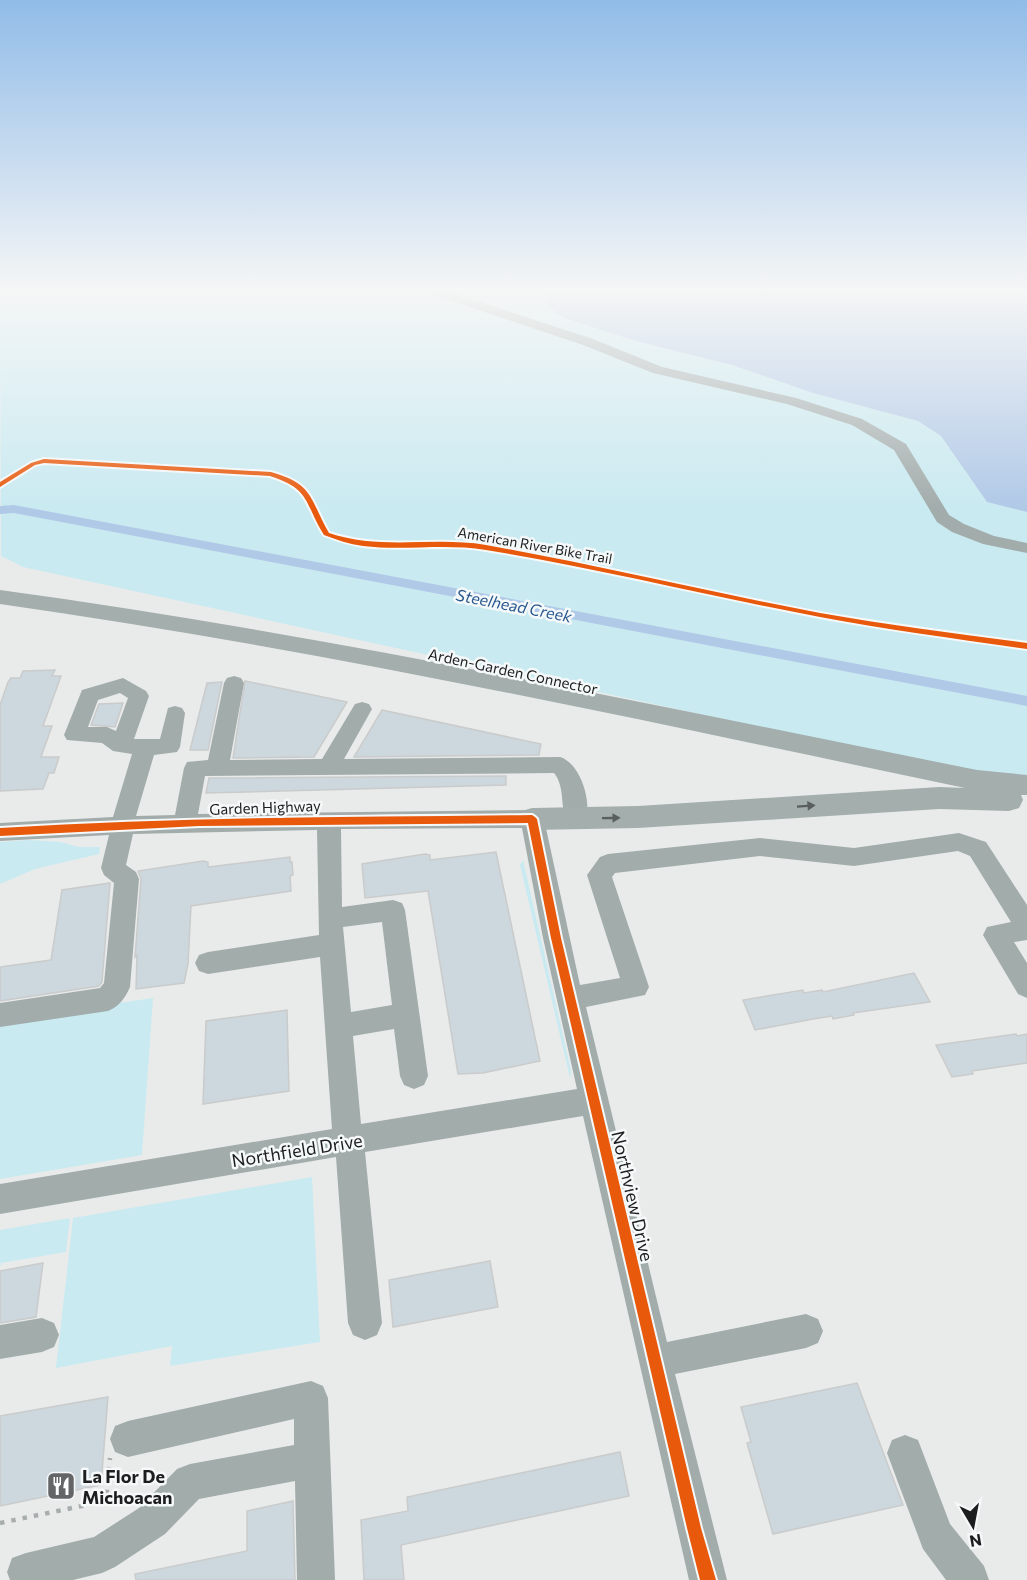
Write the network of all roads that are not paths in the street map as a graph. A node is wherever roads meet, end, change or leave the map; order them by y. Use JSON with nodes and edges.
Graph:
{"nodes":[{"id":1,"x":639,"y":362,"type":"edge"},
{"id":2,"x":1027,"y":548,"type":"edge"},
{"id":3,"x":0,"y":581,"type":"edge"},
{"id":4,"x":0,"y":597,"type":"edge"},
{"id":5,"x":234,"y":682,"type":"dead end"},
{"id":6,"x":362,"y":709,"type":"dead end"},
{"id":7,"x":175,"y":714,"type":"dead end"},
{"id":8,"x":121,"y":746,"type":"dead end"},
{"id":9,"x":145,"y":747,"type":"junction"},
{"id":10,"x":328,"y":767,"type":"junction"},
{"id":11,"x":217,"y":768,"type":"junction"},
{"id":12,"x":1025,"y":790,"type":"edge"},
{"id":13,"x":576,"y":818,"type":"junction"},
{"id":14,"x":532,"y":819,"type":"junction"},
{"id":15,"x":329,"y":820,"type":"junction"},
{"id":16,"x":185,"y":824,"type":"junction"},
{"id":17,"x":122,"y":826,"type":"junction"},
{"id":18,"x":0,"y":832,"type":"edge"},
{"id":19,"x":1027,"y":928,"type":"edge"},
{"id":20,"x":331,"y":932,"type":"junction"},
{"id":21,"x":208,"y":963,"type":"dead end"},
{"id":22,"x":1027,"y":986,"type":"edge"},
{"id":23,"x":570,"y":998,"type":"junction"},
{"id":24,"x":0,"y":1015,"type":"edge"},
{"id":25,"x":406,"y":1015,"type":"junction"},
{"id":26,"x":339,"y":1026,"type":"junction"},
{"id":27,"x":414,"y":1076,"type":"dead end"},
{"id":28,"x":594,"y":1101,"type":"junction"},
{"id":29,"x":348,"y":1141,"type":"junction"},
{"id":30,"x":0,"y":1199,"type":"edge"},
{"id":31,"x":365,"y":1323,"type":"dead end"},
{"id":32,"x":806,"y":1331,"type":"dead end"},
{"id":33,"x":42,"y":1335,"type":"dead end"},
{"id":34,"x":0,"y":1342,"type":"edge"},
{"id":35,"x":655,"y":1361,"type":"junction"},
{"id":36,"x":119,"y":1448,"type":"road end"},
{"id":37,"x":904,"y":1453,"type":"dead end"},
{"id":38,"x":313,"y":1460,"type":"junction"},
{"id":39,"x":26,"y":1572,"type":"dead end"},
{"id":40,"x":316,"y":1580,"type":"edge"},
{"id":41,"x":708,"y":1580,"type":"edge"},
{"id":42,"x":970,"y":1580,"type":"edge"}],
"edges":[{"from":1,"to":2,"type":"street"},
{"from":3,"to":12,"type":"main road","name":"Arden-Garden Connector"},
{"from":4,"to":12,"type":"main road","name":"Arden-Garden Connector"},
{"from":5,"to":11,"type":"street"},
{"from":6,"to":10,"type":"street"},
{"from":7,"to":9,"type":"street"},
{"from":8,"to":9,"type":"street"},
{"from":9,"to":17,"type":"street"},
{"from":10,"to":11,"type":"street"},
{"from":10,"to":13,"type":"street"},
{"from":11,"to":16,"type":"street"},
{"from":13,"to":12,"type":"main road","one_way":true},
{"from":13,"to":14,"type":"main road"},
{"from":14,"to":15,"type":"street","name":"Garden Highway"},
{"from":14,"to":23,"type":"street","name":"Northview Drive"},
{"from":15,"to":16,"type":"street","name":"Garden Highway"},
{"from":15,"to":20,"type":"street"},
{"from":16,"to":17,"type":"street","name":"Garden Highway"},
{"from":17,"to":18,"type":"street","name":"Garden Highway"},
{"from":17,"to":24,"type":"street"},
{"from":19,"to":22,"type":"street"},
{"from":19,"to":23,"type":"street"},
{"from":20,"to":21,"type":"street"},
{"from":20,"to":25,"type":"street"},
{"from":20,"to":26,"type":"street"},
{"from":23,"to":28,"type":"street","name":"Northview Drive"},
{"from":25,"to":26,"type":"street"},
{"from":25,"to":27,"type":"street"},
{"from":26,"to":29,"type":"street"},
{"from":28,"to":29,"type":"street","name":"Northfield Drive"},
{"from":28,"to":35,"type":"street","name":"Northview Drive"},
{"from":29,"to":30,"type":"street","name":"Northfield Drive"},
{"from":29,"to":31,"type":"street"},
{"from":32,"to":35,"type":"street"},
{"from":33,"to":34,"type":"street"},
{"from":35,"to":41,"type":"street","name":"Northview Drive"},
{"from":36,"to":38,"type":"street"},
{"from":37,"to":42,"type":"street"},
{"from":38,"to":39,"type":"street"},
{"from":38,"to":40,"type":"street"}]}
